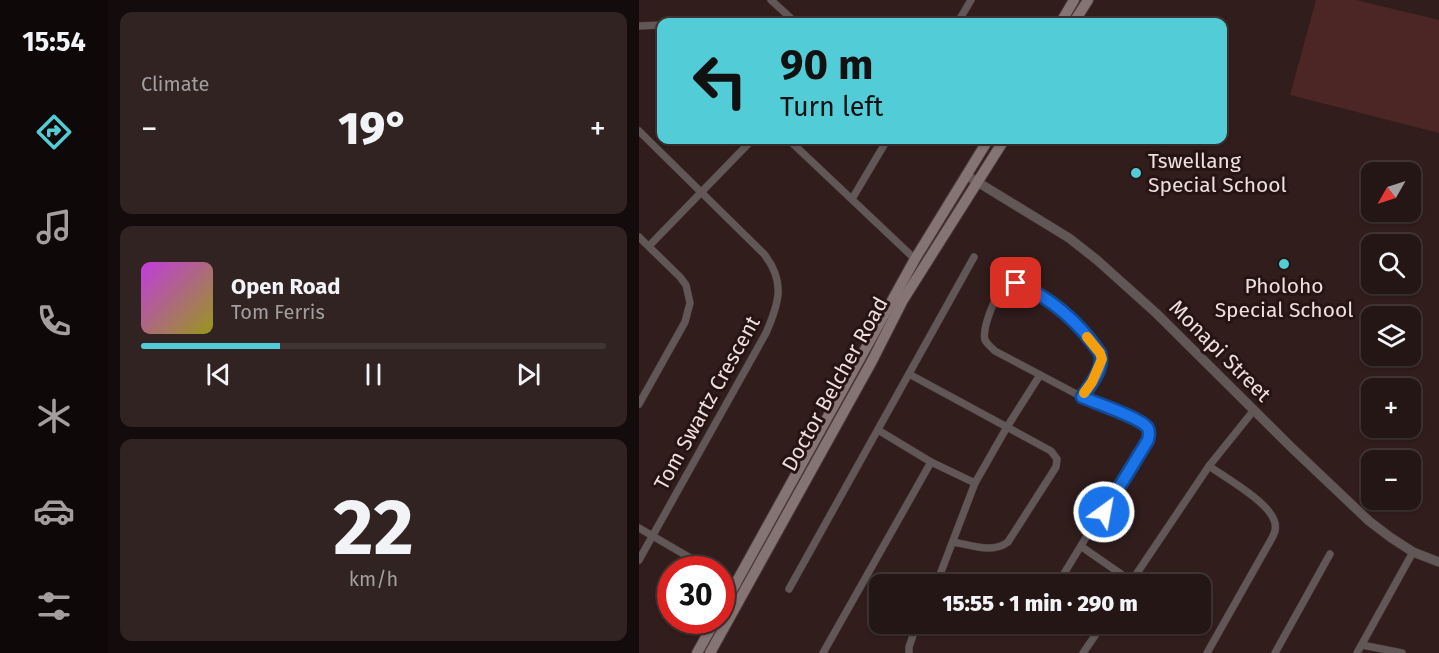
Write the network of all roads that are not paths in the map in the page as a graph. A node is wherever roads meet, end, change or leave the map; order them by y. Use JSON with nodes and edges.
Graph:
{"nodes":[{"id":1,"x":771,"y":0,"type":"edge"},
{"id":2,"x":1074,"y":0,"type":"edge"},
{"id":3,"x":1088,"y":0,"type":"edge"},
{"id":4,"x":968,"y":1,"type":"edge"},
{"id":5,"x":791,"y":18,"type":"edge"},
{"id":6,"x":960,"y":18,"type":"edge"},
{"id":7,"x":1063,"y":18,"type":"edge"},
{"id":8,"x":1077,"y":18,"type":"edge"},
{"id":9,"x":657,"y":25,"type":"edge"},
{"id":10,"x":639,"y":26,"type":"edge"},
{"id":11,"x":639,"y":131,"type":"edge"},
{"id":12,"x":748,"y":144,"type":"edge"},
{"id":13,"x":793,"y":144,"type":"edge"},
{"id":14,"x":885,"y":144,"type":"edge"},
{"id":15,"x":985,"y":144,"type":"edge"},
{"id":16,"x":1001,"y":144,"type":"edge"},
{"id":17,"x":966,"y":175,"type":"junction"},
{"id":18,"x":978,"y":181,"type":"junction"},
{"id":19,"x":702,"y":192,"type":"junction"},
{"id":20,"x":852,"y":199,"type":"junction"},
{"id":21,"x":639,"y":237,"type":"edge"},
{"id":22,"x":649,"y":246,"type":"junction"},
{"id":23,"x":974,"y":257,"type":"dead end"},
{"id":24,"x":915,"y":260,"type":"junction"},
{"id":25,"x":925,"y":267,"type":"junction"},
{"id":26,"x":909,"y":374,"type":"junction"},
{"id":27,"x":1040,"y":375,"type":"junction"},
{"id":28,"x":1082,"y":397,"type":"junction"},
{"id":29,"x":639,"y":404,"type":"edge"},
{"id":30,"x":1254,"y":410,"type":"junction"},
{"id":31,"x":1007,"y":427,"type":"junction"},
{"id":32,"x":878,"y":430,"type":"junction"},
{"id":33,"x":931,"y":462,"type":"junction"},
{"id":34,"x":1209,"y":466,"type":"junction"},
{"id":35,"x":975,"y":483,"type":"junction"},
{"id":36,"x":639,"y":528,"type":"edge"},
{"id":37,"x":652,"y":536,"type":"junction"},
{"id":38,"x":953,"y":542,"type":"junction"},
{"id":39,"x":1082,"y":548,"type":"junction"},
{"id":40,"x":1413,"y":552,"type":"junction"},
{"id":41,"x":1330,"y":554,"type":"dead end"},
{"id":42,"x":687,"y":556,"type":"edge"},
{"id":43,"x":639,"y":560,"type":"edge"},
{"id":44,"x":1439,"y":562,"type":"edge"},
{"id":45,"x":940,"y":574,"type":"edge"},
{"id":46,"x":1064,"y":574,"type":"edge"},
{"id":47,"x":1118,"y":574,"type":"edge"},
{"id":48,"x":1136,"y":574,"type":"edge"},
{"id":49,"x":735,"y":584,"type":"edge"},
{"id":50,"x":741,"y":587,"type":"junction"},
{"id":51,"x":789,"y":589,"type":"dead end"},
{"id":52,"x":735,"y":594,"type":"edge"},
{"id":53,"x":708,"y":634,"type":"edge"},
{"id":54,"x":914,"y":634,"type":"edge"},
{"id":55,"x":1096,"y":634,"type":"edge"},
{"id":56,"x":1362,"y":645,"type":"junction"},
{"id":57,"x":697,"y":653,"type":"edge"},
{"id":58,"x":709,"y":653,"type":"edge"},
{"id":59,"x":823,"y":653,"type":"edge"},
{"id":60,"x":909,"y":653,"type":"edge"},
{"id":61,"x":1083,"y":653,"type":"edge"},
{"id":62,"x":1207,"y":653,"type":"edge"},
{"id":63,"x":1275,"y":653,"type":"edge"},
{"id":64,"x":1357,"y":653,"type":"edge"},
{"id":65,"x":1402,"y":653,"type":"edge"}],
"edges":[{"from":1,"to":5,"type":"street"},
{"from":2,"to":7,"type":"main road"},
{"from":3,"to":8,"type":"main road"},
{"from":4,"to":6,"type":"street"},
{"from":9,"to":10,"type":"street"},
{"from":11,"to":19,"type":"street","name":"Tom Swartz Crescent"},
{"from":12,"to":19,"type":"street"},
{"from":13,"to":20,"type":"street"},
{"from":14,"to":20,"type":"street"},
{"from":15,"to":17,"type":"main road","name":"Doctor Belcher Road"},
{"from":16,"to":18,"type":"main road","name":"Doctor Belcher Road"},
{"from":17,"to":18,"type":"street","name":"Monapi Street"},
{"from":17,"to":24,"type":"main road","name":"Doctor Belcher Road"},
{"from":18,"to":25,"type":"main road","name":"Doctor Belcher Road"},
{"from":18,"to":30,"type":"street","name":"Monapi Street"},
{"from":19,"to":22,"type":"street"},
{"from":19,"to":37,"type":"street","name":"Tom Swartz Crescent"},
{"from":20,"to":24,"type":"street"},
{"from":21,"to":22,"type":"street"},
{"from":22,"to":29,"type":"street"},
{"from":23,"to":26,"type":"street"},
{"from":24,"to":25,"type":"street"},
{"from":24,"to":50,"type":"main road","name":"Doctor Belcher Road"},
{"from":25,"to":50,"type":"main road","name":"Doctor Belcher Road"},
{"from":26,"to":31,"type":"street"},
{"from":26,"to":32,"type":"street"},
{"from":27,"to":28,"type":"street"},
{"from":27,"to":28,"type":"street"},
{"from":27,"to":31,"type":"street"},
{"from":28,"to":39,"type":"street"},
{"from":30,"to":34,"type":"street"},
{"from":30,"to":40,"type":"street","name":"Monapi Street"},
{"from":31,"to":35,"type":"street"},
{"from":31,"to":38,"type":"street"},
{"from":32,"to":33,"type":"street"},
{"from":32,"to":51,"type":"street"},
{"from":33,"to":35,"type":"street"},
{"from":33,"to":59,"type":"street"},
{"from":34,"to":48,"type":"street"},
{"from":34,"to":62,"type":"street"},
{"from":35,"to":38,"type":"street"},
{"from":36,"to":37,"type":"street"},
{"from":37,"to":42,"type":"street"},
{"from":37,"to":43,"type":"street","name":"Tom Swartz Crescent"},
{"from":38,"to":45,"type":"street"},
{"from":39,"to":46,"type":"street"},
{"from":39,"to":47,"type":"street"},
{"from":40,"to":44,"type":"street","name":"Monapi Street"},
{"from":40,"to":56,"type":"street"},
{"from":41,"to":63,"type":"street"},
{"from":49,"to":50,"type":"street"},
{"from":50,"to":52,"type":"main road","name":"Doctor Belcher Road"},
{"from":50,"to":58,"type":"main road","name":"Doctor Belcher Road"},
{"from":53,"to":57,"type":"main road"},
{"from":54,"to":60,"type":"street"},
{"from":55,"to":61,"type":"street"},
{"from":56,"to":64,"type":"street"},
{"from":56,"to":65,"type":"street"}]}
